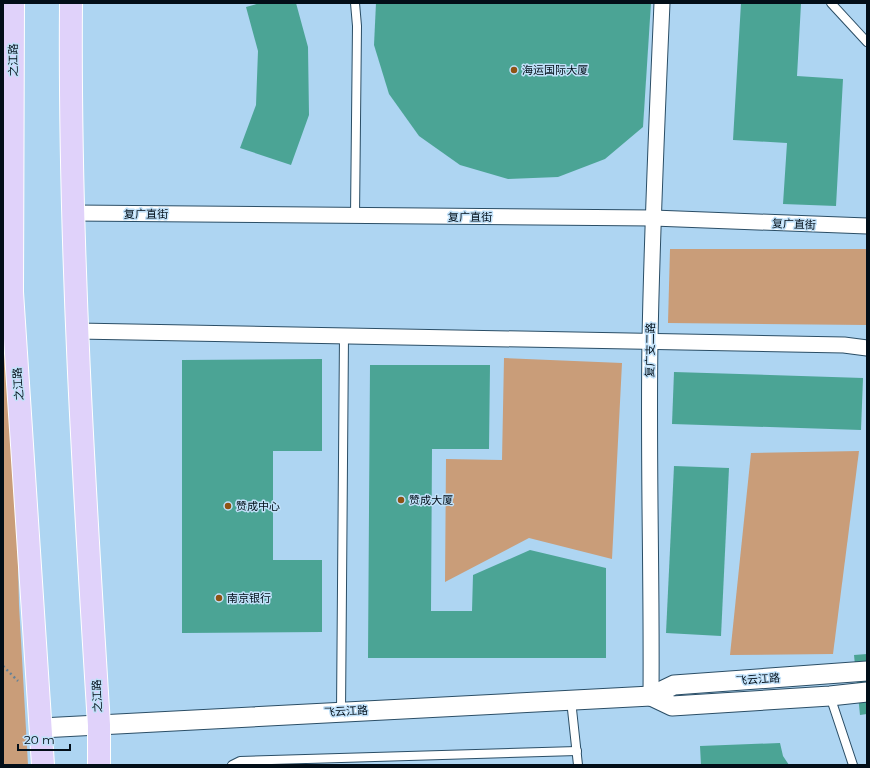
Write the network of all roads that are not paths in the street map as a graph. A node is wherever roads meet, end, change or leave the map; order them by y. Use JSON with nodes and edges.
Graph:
{"nodes":[{"id":1,"x":13,"y":3,"type":"edge"},
{"id":2,"x":71,"y":3,"type":"edge"},
{"id":3,"x":355,"y":3,"type":"edge"},
{"id":4,"x":662,"y":3,"type":"edge"},
{"id":5,"x":831,"y":3,"type":"edge"},
{"id":6,"x":867,"y":42,"type":"edge"},
{"id":7,"x":74,"y":213,"type":"junction"},
{"id":8,"x":355,"y":216,"type":"junction"},
{"id":9,"x":653,"y":218,"type":"junction"},
{"id":10,"x":867,"y":226,"type":"edge"},
{"id":11,"x":77,"y":331,"type":"junction"},
{"id":12,"x":344,"y":335,"type":"junction"},
{"id":13,"x":650,"y":341,"type":"junction"},
{"id":14,"x":867,"y":348,"type":"edge"},
{"id":15,"x":867,"y":671,"type":"edge"},
{"id":16,"x":867,"y":692,"type":"edge"},
{"id":17,"x":651,"y":696,"type":"junction"},
{"id":18,"x":830,"y":696,"type":"junction"},
{"id":19,"x":571,"y":700,"type":"junction"},
{"id":20,"x":340,"y":712,"type":"junction"},
{"id":21,"x":99,"y":725,"type":"junction"},
{"id":22,"x":41,"y":728,"type":"junction"},
{"id":23,"x":578,"y":751,"type":"junction"},
{"id":24,"x":43,"y":765,"type":"edge"},
{"id":25,"x":99,"y":765,"type":"edge"},
{"id":26,"x":232,"y":765,"type":"edge"},
{"id":27,"x":578,"y":765,"type":"edge"},
{"id":28,"x":853,"y":765,"type":"edge"}],
"edges":[{"from":1,"to":22,"type":"main road","name":"之江路"},
{"from":2,"to":7,"type":"main road","name":"之江路"},
{"from":3,"to":8,"type":"lane"},
{"from":4,"to":9,"type":"street","name":"复广支二路"},
{"from":5,"to":6,"type":"lane"},
{"from":7,"to":8,"type":"street","name":"复广直街"},
{"from":7,"to":11,"type":"main road","name":"之江路"},
{"from":8,"to":9,"type":"street","name":"复广直街"},
{"from":9,"to":10,"type":"street","name":"复广直街"},
{"from":9,"to":13,"type":"street","name":"复广支二路"},
{"from":11,"to":12,"type":"street"},
{"from":11,"to":21,"type":"main road","name":"之江路"},
{"from":12,"to":13,"type":"street"},
{"from":12,"to":20,"type":"lane"},
{"from":13,"to":14,"type":"street"},
{"from":13,"to":17,"type":"street","name":"复广支二路"},
{"from":15,"to":17,"type":"street","name":"飞云江路"},
{"from":16,"to":18,"type":"street","name":"飞云江路"},
{"from":17,"to":18,"type":"street","name":"飞云江路"},
{"from":17,"to":19,"type":"street","name":"飞云江路"},
{"from":18,"to":28,"type":"lane"},
{"from":19,"to":20,"type":"street","name":"飞云江路"},
{"from":19,"to":23,"type":"lane"},
{"from":20,"to":21,"type":"street","name":"飞云江路"},
{"from":21,"to":22,"type":"street","name":"飞云江路"},
{"from":21,"to":25,"type":"main road","name":"之江路"},
{"from":22,"to":24,"type":"main road","name":"之江路"},
{"from":23,"to":26,"type":"lane"},
{"from":23,"to":27,"type":"lane"}]}
